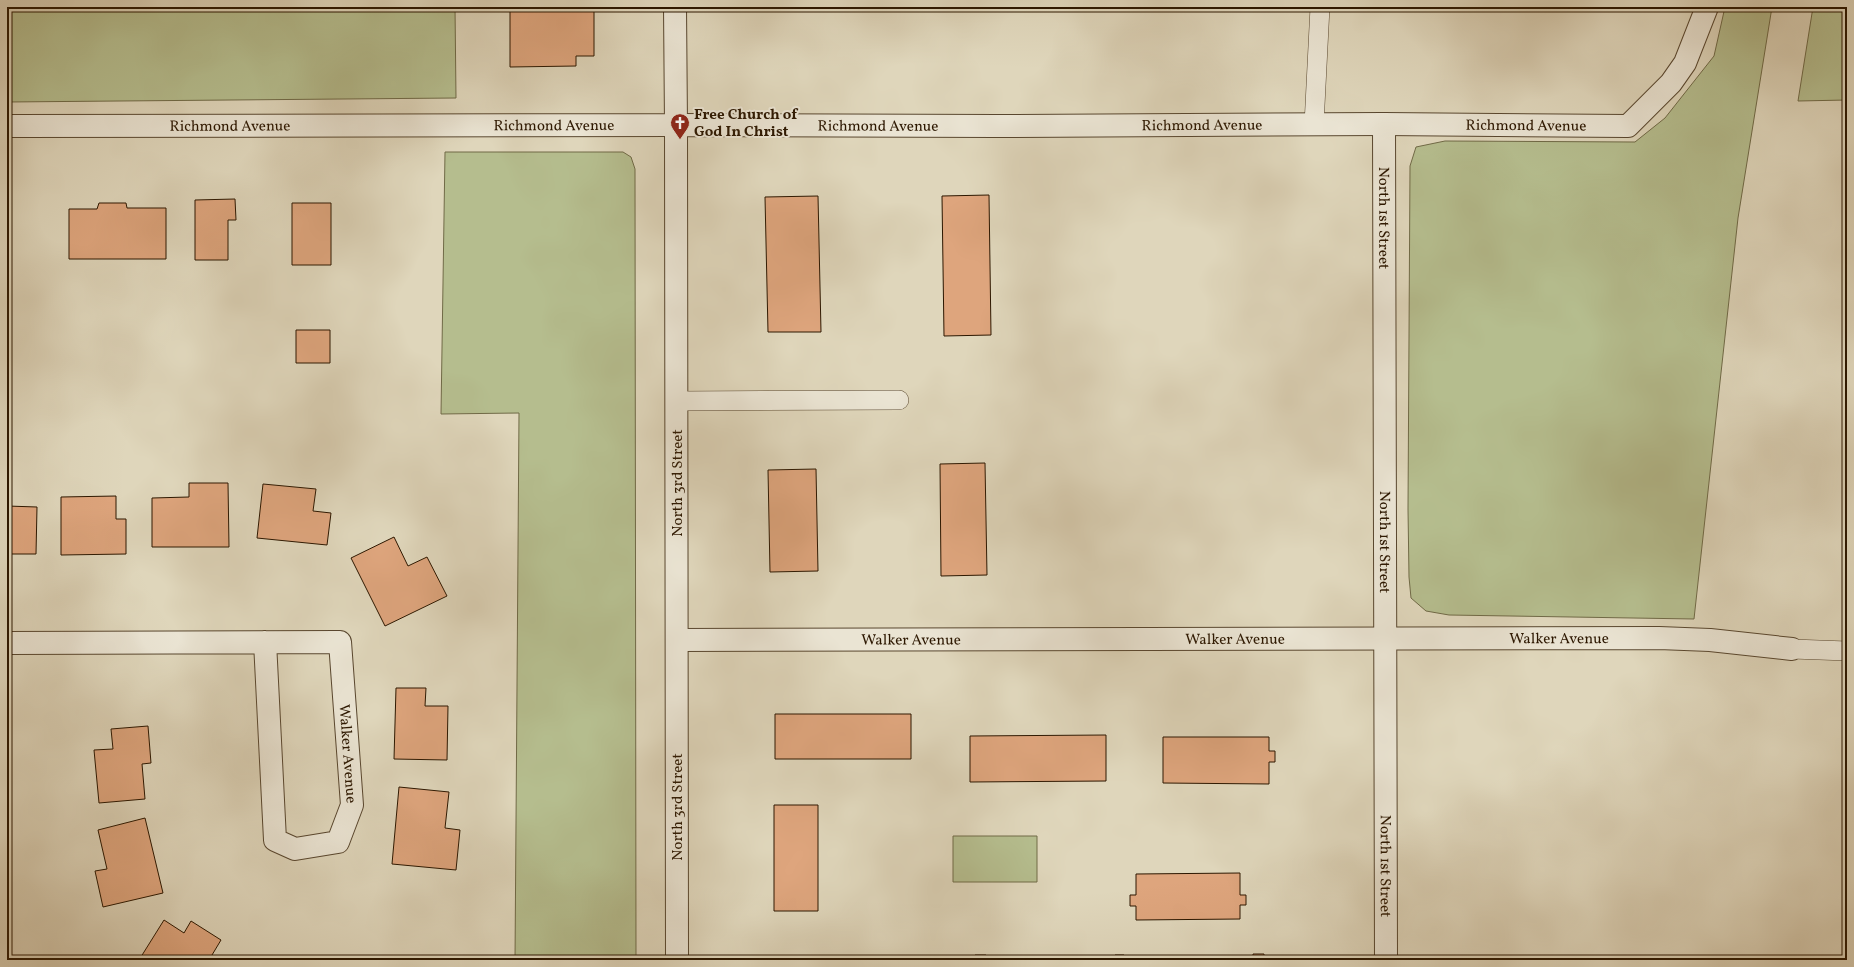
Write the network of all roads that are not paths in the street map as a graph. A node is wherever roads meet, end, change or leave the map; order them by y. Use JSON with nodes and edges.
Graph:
{"nodes":[{"id":1,"x":676,"y":7,"type":"edge"},
{"id":2,"x":1320,"y":7,"type":"edge"},
{"id":3,"x":1708,"y":7,"type":"edge"},
{"id":4,"x":676,"y":124,"type":"junction"},
{"id":5,"x":1314,"y":124,"type":"junction"},
{"id":6,"x":1384,"y":124,"type":"junction"},
{"id":7,"x":7,"y":126,"type":"edge"},
{"id":8,"x":898,"y":400,"type":"dead end"},
{"id":9,"x":676,"y":401,"type":"junction"},
{"id":10,"x":1385,"y":638,"type":"junction"},
{"id":11,"x":677,"y":640,"type":"junction"},
{"id":12,"x":265,"y":642,"type":"junction"},
{"id":13,"x":7,"y":643,"type":"edge"},
{"id":14,"x":1792,"y":649,"type":"joint"},
{"id":15,"x":1847,"y":651,"type":"edge"},
{"id":16,"x":677,"y":960,"type":"edge"},
{"id":17,"x":1386,"y":960,"type":"edge"}],
"edges":[{"from":1,"to":4,"type":"street","name":"North 3rd Street"},
{"from":2,"to":5,"type":"lane"},
{"from":3,"to":6,"type":"street","name":"Richmond Avenue"},
{"from":4,"to":5,"type":"street","name":"Richmond Avenue"},
{"from":4,"to":7,"type":"street","name":"Richmond Avenue"},
{"from":4,"to":9,"type":"street","name":"North 3rd Street"},
{"from":5,"to":6,"type":"street","name":"Richmond Avenue"},
{"from":6,"to":10,"type":"street","name":"North 1st Street"},
{"from":8,"to":9,"type":"lane"},
{"from":9,"to":11,"type":"street","name":"North 3rd Street"},
{"from":10,"to":11,"type":"street","name":"Walker Avenue"},
{"from":10,"to":14,"type":"street","name":"Walker Avenue"},
{"from":10,"to":17,"type":"street","name":"North 1st Street"},
{"from":11,"to":16,"type":"street","name":"North 3rd Street"},
{"from":12,"to":12,"type":"street","name":"Walker Avenue"},
{"from":12,"to":13,"type":"street","name":"Walker Avenue"},
{"from":14,"to":15,"type":"lane"}]}
